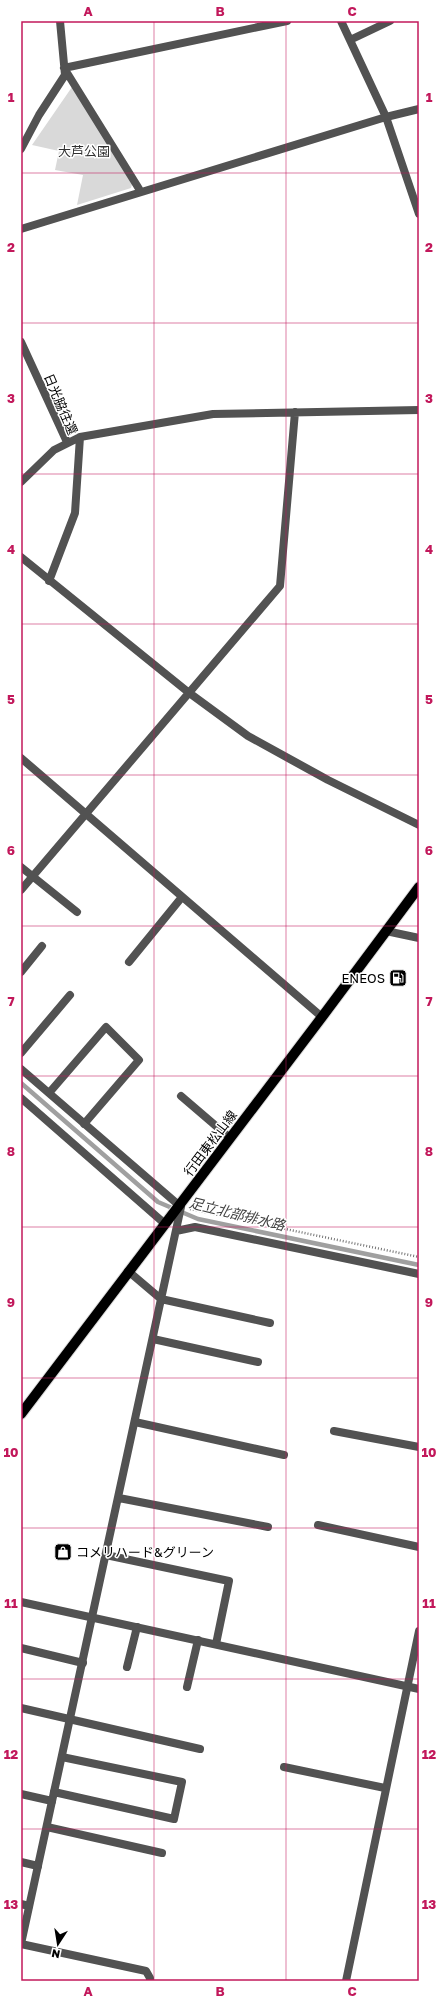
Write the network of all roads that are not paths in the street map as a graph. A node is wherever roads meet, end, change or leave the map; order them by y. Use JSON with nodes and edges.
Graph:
{"nodes":[{"id":1,"x":60,"y":21,"type":"edge"},
{"id":2,"x":287,"y":21,"type":"edge"},
{"id":3,"x":341,"y":21,"type":"edge"},
{"id":4,"x":390,"y":21,"type":"edge"},
{"id":5,"x":350,"y":40,"type":"junction"},
{"id":6,"x":64,"y":68,"type":"junction"},
{"id":7,"x":419,"y":109,"type":"edge"},
{"id":8,"x":386,"y":117,"type":"junction"},
{"id":9,"x":21,"y":149,"type":"edge"},
{"id":10,"x":141,"y":192,"type":"junction"},
{"id":11,"x":419,"y":214,"type":"edge"},
{"id":12,"x":21,"y":229,"type":"edge"},
{"id":13,"x":21,"y":342,"type":"edge"},
{"id":14,"x":419,"y":410,"type":"edge"},
{"id":15,"x":295,"y":412,"type":"junction"},
{"id":16,"x":80,"y":437,"type":"junction"},
{"id":17,"x":67,"y":442,"type":"junction"},
{"id":18,"x":21,"y":482,"type":"edge"},
{"id":19,"x":21,"y":557,"type":"edge"},
{"id":20,"x":50,"y":581,"type":"junction"},
{"id":21,"x":188,"y":692,"type":"junction"},
{"id":22,"x":21,"y":758,"type":"edge"},
{"id":23,"x":86,"y":813,"type":"junction"},
{"id":24,"x":419,"y":825,"type":"edge"},
{"id":25,"x":21,"y":866,"type":"edge"},
{"id":26,"x":33,"y":876,"type":"junction"},
{"id":27,"x":419,"y":886,"type":"edge"},
{"id":28,"x":21,"y":890,"type":"edge"},
{"id":29,"x":182,"y":896,"type":"junction"},
{"id":30,"x":77,"y":912,"type":"dead end"},
{"id":31,"x":386,"y":931,"type":"junction"},
{"id":32,"x":419,"y":938,"type":"edge"},
{"id":33,"x":42,"y":946,"type":"dead end"},
{"id":34,"x":128,"y":962,"type":"dead end"},
{"id":35,"x":21,"y":972,"type":"edge"},
{"id":36,"x":70,"y":995,"type":"dead end"},
{"id":37,"x":322,"y":1018,"type":"junction"},
{"id":38,"x":21,"y":1052,"type":"edge"},
{"id":39,"x":21,"y":1069,"type":"edge"},
{"id":40,"x":49,"y":1093,"type":"junction"},
{"id":41,"x":181,"y":1096,"type":"dead end"},
{"id":42,"x":21,"y":1098,"type":"edge"},
{"id":43,"x":84,"y":1124,"type":"junction"},
{"id":44,"x":230,"y":1138,"type":"junction"},
{"id":45,"x":180,"y":1206,"type":"junction"},
{"id":46,"x":164,"y":1223,"type":"junction"},
{"id":47,"x":176,"y":1230,"type":"junction"},
{"id":48,"x":128,"y":1271,"type":"junction"},
{"id":49,"x":419,"y":1274,"type":"edge"},
{"id":50,"x":161,"y":1299,"type":"junction"},
{"id":51,"x":270,"y":1322,"type":"dead end"},
{"id":52,"x":153,"y":1339,"type":"junction"},
{"id":53,"x":258,"y":1362,"type":"dead end"},
{"id":54,"x":21,"y":1414,"type":"edge"},
{"id":55,"x":135,"y":1422,"type":"junction"},
{"id":56,"x":334,"y":1430,"type":"dead end"},
{"id":57,"x":419,"y":1447,"type":"edge"},
{"id":58,"x":284,"y":1455,"type":"dead end"},
{"id":59,"x":119,"y":1498,"type":"junction"},
{"id":60,"x":318,"y":1525,"type":"dead end"},
{"id":61,"x":268,"y":1527,"type":"dead end"},
{"id":62,"x":419,"y":1547,"type":"edge"},
{"id":63,"x":106,"y":1555,"type":"junction"},
{"id":64,"x":21,"y":1602,"type":"edge"},
{"id":65,"x":93,"y":1618,"type":"junction"},
{"id":66,"x":137,"y":1627,"type":"junction"},
{"id":67,"x":419,"y":1631,"type":"edge"},
{"id":68,"x":198,"y":1640,"type":"junction"},
{"id":69,"x":216,"y":1644,"type":"junction"},
{"id":70,"x":21,"y":1648,"type":"edge"},
{"id":71,"x":83,"y":1663,"type":"junction"},
{"id":72,"x":127,"y":1667,"type":"dead end"},
{"id":73,"x":407,"y":1686,"type":"junction"},
{"id":74,"x":187,"y":1687,"type":"dead end"},
{"id":75,"x":419,"y":1689,"type":"edge"},
{"id":76,"x":21,"y":1708,"type":"edge"},
{"id":77,"x":70,"y":1719,"type":"junction"},
{"id":78,"x":200,"y":1749,"type":"dead end"},
{"id":79,"x":62,"y":1757,"type":"junction"},
{"id":80,"x":284,"y":1766,"type":"dead end"},
{"id":81,"x":385,"y":1788,"type":"junction"},
{"id":82,"x":54,"y":1792,"type":"junction"},
{"id":83,"x":21,"y":1794,"type":"edge"},
{"id":84,"x":52,"y":1801,"type":"junction"},
{"id":85,"x":47,"y":1827,"type":"junction"},
{"id":86,"x":162,"y":1853,"type":"dead end"},
{"id":87,"x":21,"y":1862,"type":"edge"},
{"id":88,"x":38,"y":1866,"type":"junction"},
{"id":89,"x":25,"y":1905,"type":"edge"},
{"id":90,"x":21,"y":1944,"type":"edge"},
{"id":91,"x":150,"y":1981,"type":"edge"},
{"id":92,"x":346,"y":1981,"type":"edge"}],
"edges":[{"from":1,"to":6,"type":"street"},
{"from":2,"to":6,"type":"street"},
{"from":3,"to":5,"type":"street"},
{"from":4,"to":5,"type":"street"},
{"from":5,"to":8,"type":"street"},
{"from":6,"to":9,"type":"street"},
{"from":6,"to":10,"type":"street"},
{"from":7,"to":8,"type":"street"},
{"from":8,"to":10,"type":"street"},
{"from":8,"to":11,"type":"street"},
{"from":10,"to":12,"type":"street"},
{"from":13,"to":17,"type":"street","name":"日光脇往還"},
{"from":14,"to":15,"type":"street"},
{"from":15,"to":16,"type":"street"},
{"from":15,"to":21,"type":"street"},
{"from":16,"to":17,"type":"street"},
{"from":16,"to":20,"type":"street"},
{"from":17,"to":18,"type":"street","name":"日光脇往還"},
{"from":19,"to":20,"type":"street"},
{"from":20,"to":21,"type":"street"},
{"from":21,"to":23,"type":"street"},
{"from":21,"to":24,"type":"street"},
{"from":22,"to":23,"type":"street"},
{"from":23,"to":26,"type":"street"},
{"from":23,"to":29,"type":"street"},
{"from":25,"to":26,"type":"street"},
{"from":26,"to":28,"type":"street"},
{"from":26,"to":30,"type":"street"},
{"from":27,"to":31,"type":"main road","name":"行田東松山線"},
{"from":29,"to":34,"type":"street"},
{"from":29,"to":37,"type":"street"},
{"from":31,"to":32,"type":"street"},
{"from":31,"to":37,"type":"main road","name":"行田東松山線"},
{"from":33,"to":35,"type":"street"},
{"from":36,"to":38,"type":"street"},
{"from":37,"to":44,"type":"main road","name":"行田東松山線"},
{"from":39,"to":40,"type":"street"},
{"from":40,"to":43,"type":"street"},
{"from":40,"to":43,"type":"street"},
{"from":41,"to":44,"type":"street"},
{"from":42,"to":46,"type":"street"},
{"from":43,"to":45,"type":"street"},
{"from":44,"to":45,"type":"main road","name":"行田東松山線"},
{"from":45,"to":46,"type":"main road","name":"行田東松山線"},
{"from":45,"to":47,"type":"street"},
{"from":46,"to":48,"type":"main road","name":"行田東松山線"},
{"from":47,"to":49,"type":"street"},
{"from":47,"to":50,"type":"street"},
{"from":48,"to":50,"type":"street"},
{"from":48,"to":54,"type":"main road","name":"行田東松山線"},
{"from":50,"to":51,"type":"street"},
{"from":50,"to":52,"type":"street"},
{"from":52,"to":53,"type":"street"},
{"from":52,"to":55,"type":"street"},
{"from":55,"to":58,"type":"street"},
{"from":55,"to":59,"type":"street"},
{"from":56,"to":57,"type":"street"},
{"from":59,"to":61,"type":"street"},
{"from":59,"to":63,"type":"street"},
{"from":60,"to":62,"type":"street"},
{"from":63,"to":65,"type":"street"},
{"from":63,"to":69,"type":"street"},
{"from":64,"to":65,"type":"street"},
{"from":65,"to":66,"type":"street"},
{"from":65,"to":71,"type":"street"},
{"from":66,"to":68,"type":"street"},
{"from":66,"to":72,"type":"street"},
{"from":67,"to":73,"type":"street"},
{"from":68,"to":69,"type":"street"},
{"from":68,"to":74,"type":"street"},
{"from":69,"to":73,"type":"street"},
{"from":70,"to":71,"type":"street"},
{"from":71,"to":77,"type":"street"},
{"from":73,"to":75,"type":"street"},
{"from":73,"to":81,"type":"street"},
{"from":76,"to":77,"type":"street"},
{"from":77,"to":78,"type":"street"},
{"from":77,"to":79,"type":"street"},
{"from":79,"to":82,"type":"street"},
{"from":79,"to":82,"type":"street"},
{"from":80,"to":81,"type":"street"},
{"from":81,"to":92,"type":"street"},
{"from":82,"to":84,"type":"street"},
{"from":83,"to":84,"type":"street"},
{"from":84,"to":85,"type":"street"},
{"from":85,"to":86,"type":"street"},
{"from":85,"to":88,"type":"street"},
{"from":87,"to":88,"type":"street"},
{"from":88,"to":89,"type":"street"},
{"from":89,"to":90,"type":"street"},
{"from":90,"to":91,"type":"street"}]}
